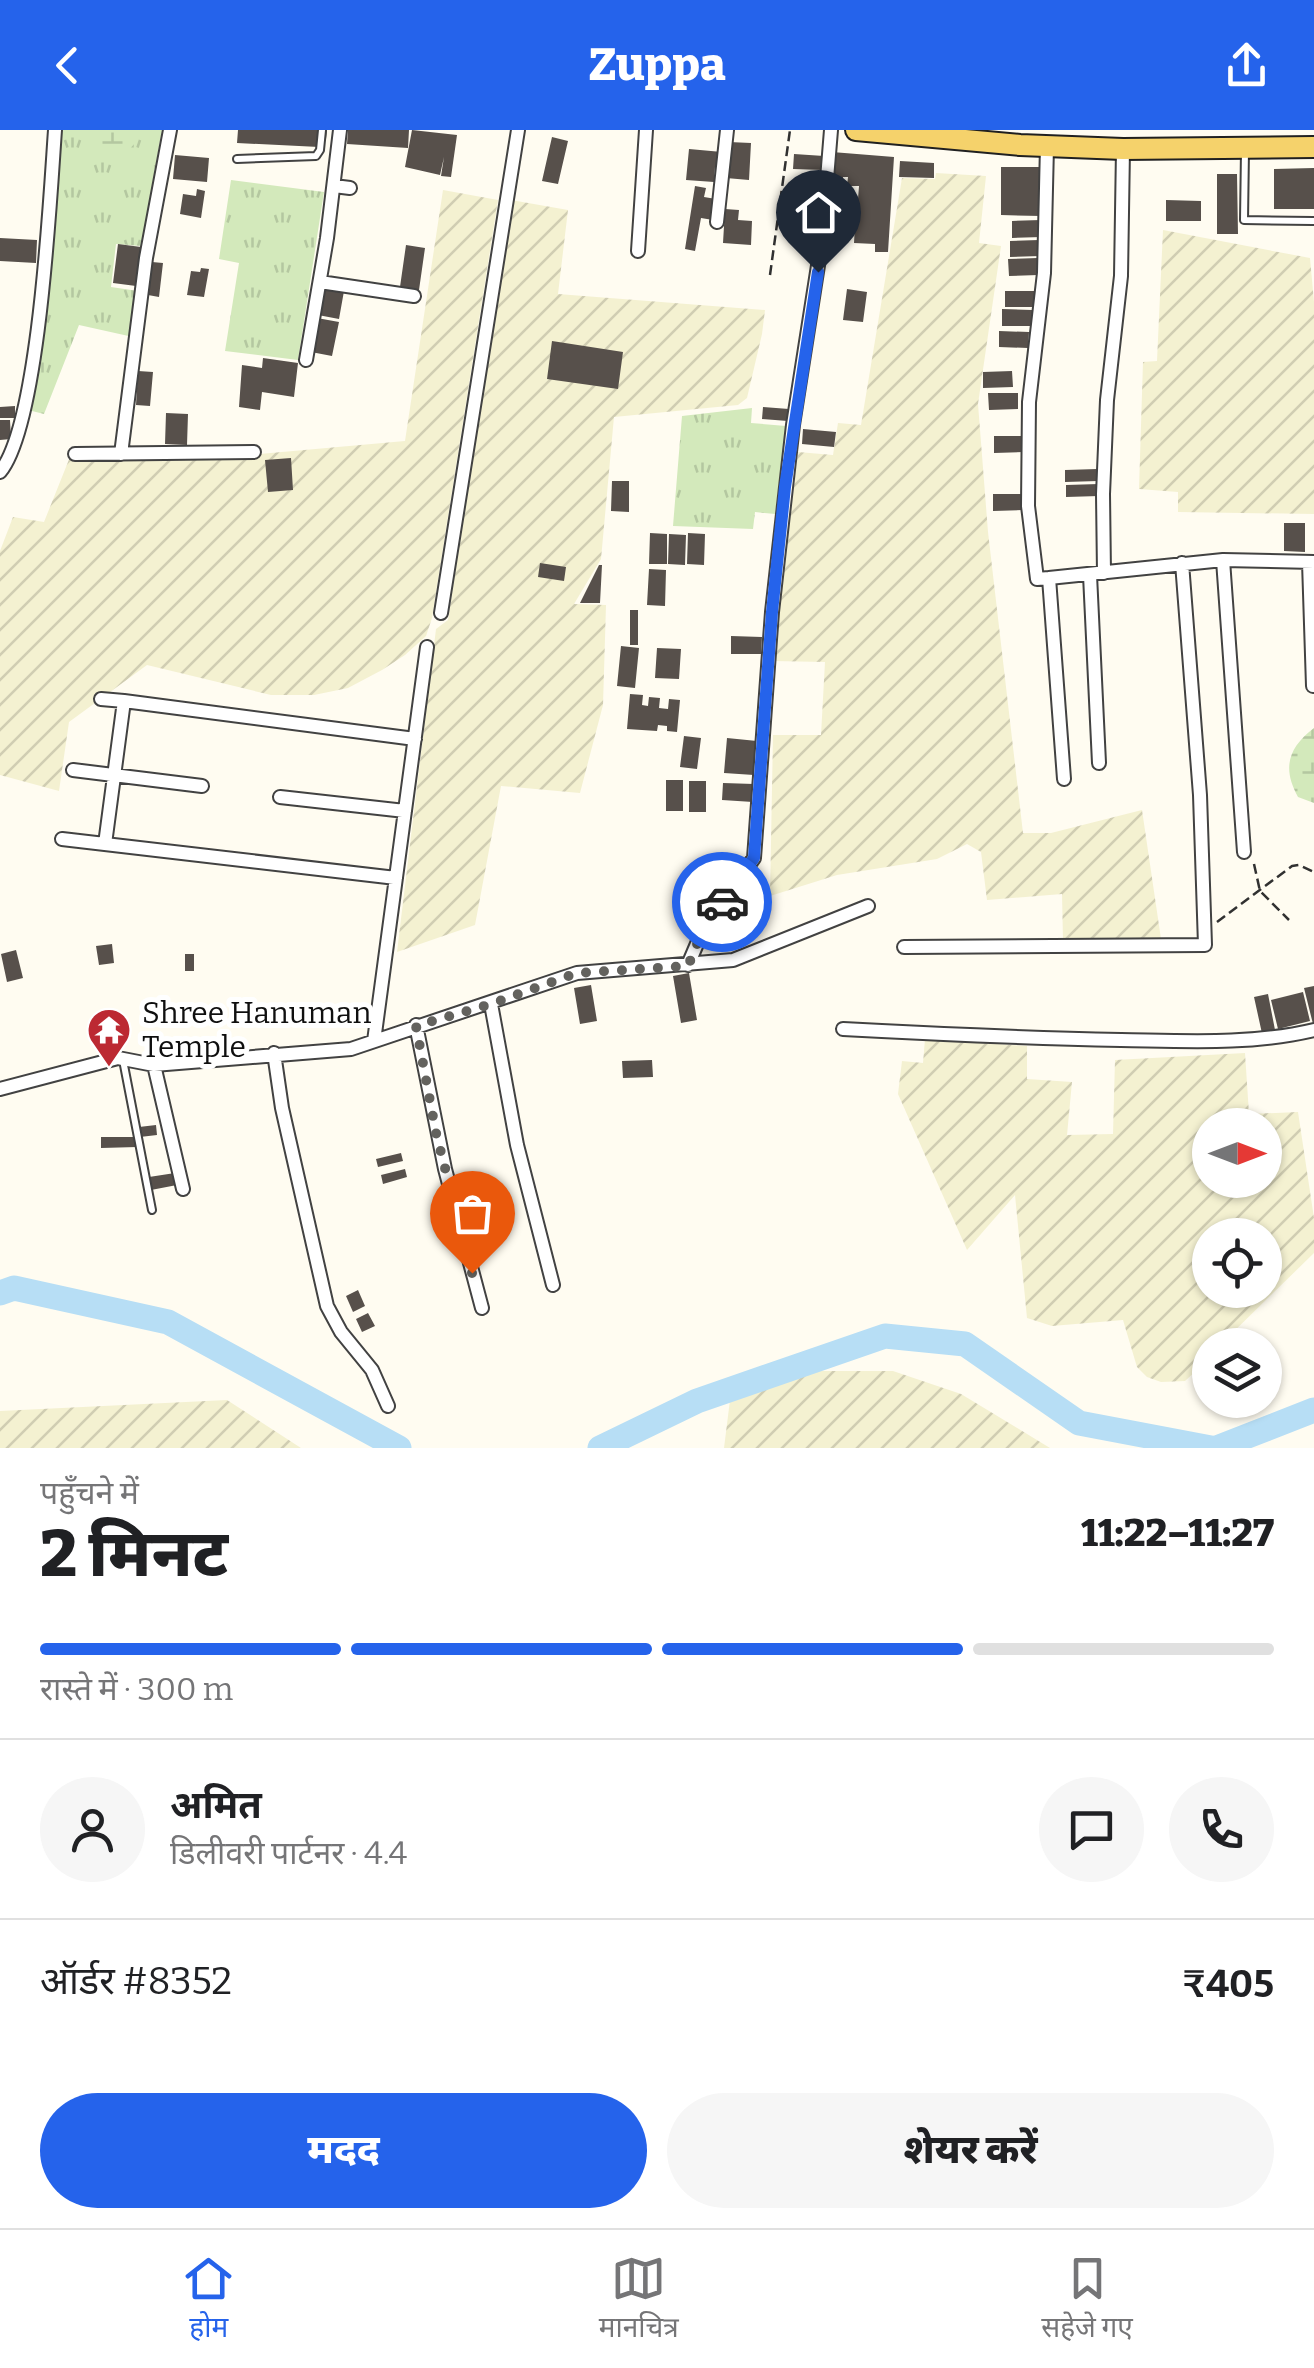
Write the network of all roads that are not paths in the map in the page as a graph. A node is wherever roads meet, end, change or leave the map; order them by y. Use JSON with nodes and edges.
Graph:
{"nodes":[{"id":1,"x":55,"y":130,"type":"edge"},
{"id":2,"x":170,"y":130,"type":"edge"},
{"id":3,"x":322,"y":130,"type":"edge"},
{"id":4,"x":340,"y":130,"type":"edge"},
{"id":5,"x":518,"y":130,"type":"edge"},
{"id":6,"x":646,"y":130,"type":"edge"},
{"id":7,"x":727,"y":130,"type":"edge"},
{"id":8,"x":831,"y":130,"type":"edge"},
{"id":9,"x":869,"y":131,"type":"edge"},
{"id":10,"x":1019,"y":138,"type":"edge"},
{"id":11,"x":1274,"y":139,"type":"edge"},
{"id":12,"x":1047,"y":146,"type":"junction"},
{"id":13,"x":1314,"y":147,"type":"edge"},
{"id":14,"x":1245,"y":148,"type":"junction"},
{"id":15,"x":1123,"y":149,"type":"junction"},
{"id":16,"x":237,"y":160,"type":"dead end"},
{"id":17,"x":334,"y":186,"type":"junction"},
{"id":18,"x":350,"y":188,"type":"dead end"},
{"id":19,"x":1313,"y":221,"type":"edge"},
{"id":20,"x":716,"y":222,"type":"dead end"},
{"id":21,"x":638,"y":251,"type":"dead end"},
{"id":22,"x":320,"y":282,"type":"junction"},
{"id":23,"x":414,"y":296,"type":"dead end"},
{"id":24,"x":306,"y":360,"type":"dead end"},
{"id":25,"x":254,"y":452,"type":"dead end"},
{"id":26,"x":75,"y":454,"type":"dead end"},
{"id":27,"x":121,"y":454,"type":"junction"},
{"id":28,"x":0,"y":472,"type":"edge"},
{"id":29,"x":1224,"y":560,"type":"junction"},
{"id":30,"x":1312,"y":562,"type":"edge"},
{"id":31,"x":1182,"y":564,"type":"junction"},
{"id":32,"x":1097,"y":574,"type":"junction"},
{"id":33,"x":1049,"y":578,"type":"junction"},
{"id":34,"x":441,"y":613,"type":"dead end"},
{"id":35,"x":428,"y":647,"type":"dead end"},
{"id":36,"x":1314,"y":686,"type":"edge"},
{"id":37,"x":101,"y":699,"type":"dead end"},
{"id":38,"x":124,"y":701,"type":"junction"},
{"id":39,"x":415,"y":739,"type":"junction"},
{"id":40,"x":1099,"y":763,"type":"dead end"},
{"id":41,"x":73,"y":770,"type":"dead end"},
{"id":42,"x":114,"y":775,"type":"junction"},
{"id":43,"x":1064,"y":778,"type":"dead end"},
{"id":44,"x":202,"y":786,"type":"dead end"},
{"id":45,"x":280,"y":797,"type":"dead end"},
{"id":46,"x":405,"y":811,"type":"junction"},
{"id":47,"x":62,"y":839,"type":"dead end"},
{"id":48,"x":105,"y":844,"type":"junction"},
{"id":49,"x":1243,"y":848,"type":"road end"},
{"id":50,"x":396,"y":878,"type":"junction"},
{"id":51,"x":868,"y":906,"type":"dead end"},
{"id":52,"x":904,"y":948,"type":"dead end"},
{"id":53,"x":688,"y":966,"type":"junction"},
{"id":54,"x":491,"y":1004,"type":"junction"},
{"id":55,"x":416,"y":1026,"type":"junction"},
{"id":56,"x":843,"y":1029,"type":"dead end"},
{"id":57,"x":1314,"y":1030,"type":"edge"},
{"id":58,"x":374,"y":1042,"type":"junction"},
{"id":59,"x":274,"y":1053,"type":"junction"},
{"id":60,"x":122,"y":1059,"type":"junction"},
{"id":61,"x":154,"y":1065,"type":"junction"},
{"id":62,"x":0,"y":1089,"type":"edge"},
{"id":63,"x":183,"y":1190,"type":"dead end"},
{"id":64,"x":152,"y":1210,"type":"dead end"},
{"id":65,"x":553,"y":1285,"type":"dead end"},
{"id":66,"x":482,"y":1308,"type":"dead end"},
{"id":67,"x":388,"y":1406,"type":"dead end"}],
"edges":[{"from":1,"to":28,"type":"street"},
{"from":2,"to":27,"type":"street"},
{"from":3,"to":16,"type":"lane"},
{"from":4,"to":17,"type":"street"},
{"from":5,"to":34,"type":"street"},
{"from":6,"to":21,"type":"street"},
{"from":7,"to":20,"type":"street"},
{"from":8,"to":53,"type":"street"},
{"from":9,"to":10,"type":"main road"},
{"from":10,"to":12,"type":"main road"},
{"from":11,"to":13,"type":"main road"},
{"from":11,"to":14,"type":"main road"},
{"from":12,"to":15,"type":"main road"},
{"from":12,"to":33,"type":"street"},
{"from":14,"to":15,"type":"main road"},
{"from":14,"to":19,"type":"lane"},
{"from":15,"to":32,"type":"street"},
{"from":17,"to":18,"type":"street"},
{"from":17,"to":22,"type":"street"},
{"from":22,"to":23,"type":"street"},
{"from":22,"to":24,"type":"street"},
{"from":25,"to":27,"type":"street"},
{"from":26,"to":27,"type":"street"},
{"from":29,"to":30,"type":"street"},
{"from":29,"to":31,"type":"street"},
{"from":29,"to":49,"type":"street"},
{"from":30,"to":36,"type":"street"},
{"from":31,"to":32,"type":"street"},
{"from":31,"to":52,"type":"street"},
{"from":32,"to":33,"type":"street"},
{"from":32,"to":40,"type":"street"},
{"from":33,"to":43,"type":"street"},
{"from":35,"to":39,"type":"street"},
{"from":37,"to":38,"type":"street"},
{"from":38,"to":39,"type":"street"},
{"from":38,"to":42,"type":"street"},
{"from":39,"to":46,"type":"street"},
{"from":41,"to":42,"type":"street"},
{"from":42,"to":44,"type":"street"},
{"from":42,"to":48,"type":"street"},
{"from":45,"to":46,"type":"street"},
{"from":46,"to":50,"type":"street"},
{"from":47,"to":48,"type":"street"},
{"from":48,"to":50,"type":"street"},
{"from":50,"to":58,"type":"street"},
{"from":51,"to":53,"type":"street"},
{"from":53,"to":54,"type":"street"},
{"from":54,"to":55,"type":"street"},
{"from":54,"to":65,"type":"street"},
{"from":55,"to":58,"type":"street"},
{"from":55,"to":66,"type":"street"},
{"from":56,"to":57,"type":"street"},
{"from":58,"to":59,"type":"street"},
{"from":59,"to":61,"type":"street"},
{"from":59,"to":67,"type":"street"},
{"from":60,"to":61,"type":"street"},
{"from":60,"to":62,"type":"street"},
{"from":60,"to":64,"type":"lane"},
{"from":61,"to":63,"type":"street"}]}
